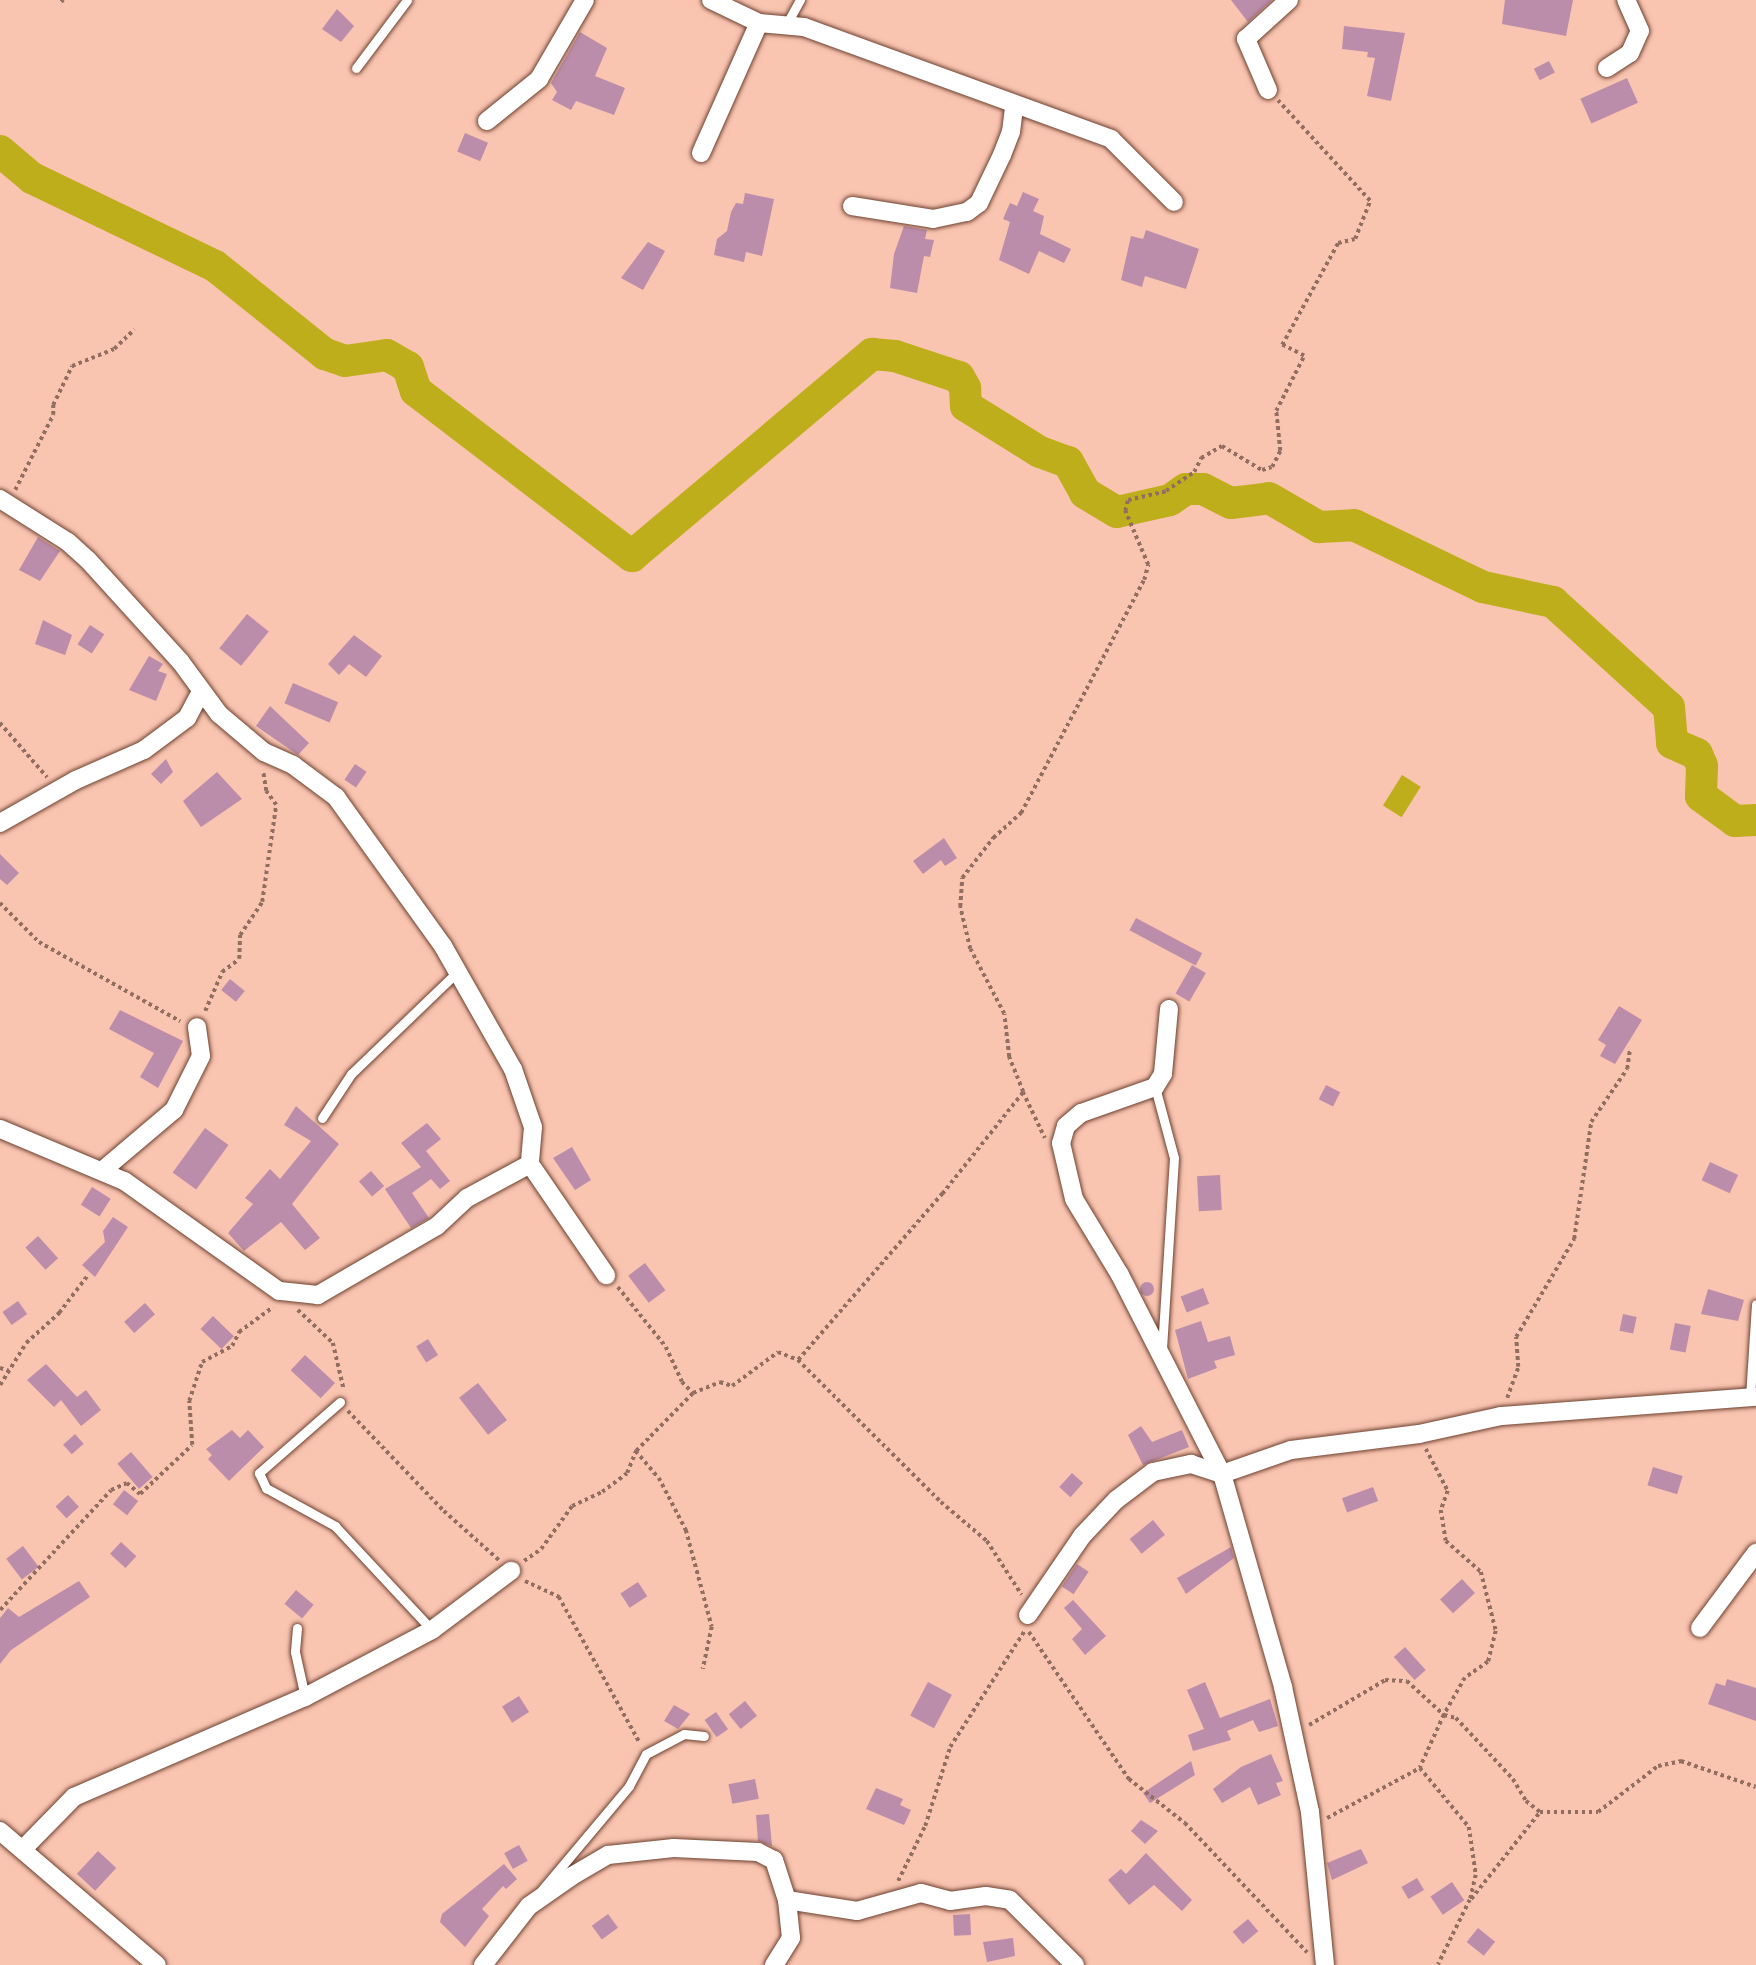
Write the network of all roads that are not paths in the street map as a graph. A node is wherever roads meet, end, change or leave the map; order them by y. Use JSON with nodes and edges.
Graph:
{"nodes":[{"id":1,"x":407,"y":0,"type":"edge"},
{"id":2,"x":585,"y":0,"type":"edge"},
{"id":3,"x":711,"y":0,"type":"edge"},
{"id":4,"x":800,"y":0,"type":"edge"},
{"id":5,"x":1289,"y":0,"type":"edge"},
{"id":6,"x":1626,"y":0,"type":"edge"},
{"id":7,"x":759,"y":23,"type":"junction"},
{"id":8,"x":786,"y":25,"type":"junction"},
{"id":9,"x":356,"y":68,"type":"dead end"},
{"id":10,"x":1607,"y":68,"type":"dead end"},
{"id":11,"x":1268,"y":90,"type":"road end"},
{"id":12,"x":1014,"y":106,"type":"junction"},
{"id":13,"x":487,"y":121,"type":"dead end"},
{"id":14,"x":701,"y":153,"type":"dead end"},
{"id":15,"x":1174,"y":202,"type":"dead end"},
{"id":16,"x":852,"y":206,"type":"dead end"},
{"id":17,"x":3,"y":502,"type":"edge"},
{"id":18,"x":201,"y":692,"type":"junction"},
{"id":19,"x":0,"y":822,"type":"edge"},
{"id":20,"x":455,"y":974,"type":"junction"},
{"id":21,"x":1169,"y":1009,"type":"dead end"},
{"id":22,"x":197,"y":1027,"type":"road end"},
{"id":23,"x":1155,"y":1087,"type":"junction"},
{"id":24,"x":322,"y":1118,"type":"dead end"},
{"id":25,"x":0,"y":1129,"type":"edge"},
{"id":26,"x":530,"y":1164,"type":"junction"},
{"id":27,"x":103,"y":1170,"type":"junction"},
{"id":28,"x":606,"y":1275,"type":"road end"},
{"id":29,"x":1756,"y":1304,"type":"edge"},
{"id":30,"x":1161,"y":1360,"type":"junction"},
{"id":31,"x":1753,"y":1397,"type":"edge"},
{"id":32,"x":340,"y":1402,"type":"road end"},
{"id":33,"x":1222,"y":1474,"type":"junction"},
{"id":34,"x":1756,"y":1553,"type":"edge"},
{"id":35,"x":511,"y":1571,"type":"road end"},
{"id":36,"x":1027,"y":1621,"type":"road end"},
{"id":37,"x":297,"y":1628,"type":"dead end"},
{"id":38,"x":1700,"y":1628,"type":"dead end"},
{"id":39,"x":432,"y":1630,"type":"junction"},
{"id":40,"x":304,"y":1697,"type":"junction"},
{"id":41,"x":704,"y":1736,"type":"dead end"},
{"id":42,"x":0,"y":1831,"type":"edge"},
{"id":43,"x":23,"y":1849,"type":"junction"},
{"id":44,"x":787,"y":1900,"type":"junction"},
{"id":45,"x":529,"y":1906,"type":"junction"},
{"id":46,"x":1318,"y":1961,"type":"edge"},
{"id":47,"x":154,"y":1964,"type":"edge"},
{"id":48,"x":483,"y":1965,"type":"edge"},
{"id":49,"x":774,"y":1965,"type":"edge"},
{"id":50,"x":1075,"y":1965,"type":"edge"}],
"edges":[{"from":1,"to":9,"type":"lane"},
{"from":2,"to":13,"type":"street"},
{"from":3,"to":7,"type":"street"},
{"from":4,"to":8,"type":"lane"},
{"from":5,"to":11,"type":"street"},
{"from":6,"to":10,"type":"street"},
{"from":7,"to":8,"type":"street"},
{"from":7,"to":14,"type":"street"},
{"from":8,"to":12,"type":"street"},
{"from":12,"to":15,"type":"street"},
{"from":12,"to":16,"type":"street"},
{"from":17,"to":18,"type":"street"},
{"from":18,"to":19,"type":"street"},
{"from":18,"to":20,"type":"street"},
{"from":20,"to":24,"type":"lane"},
{"from":20,"to":26,"type":"street"},
{"from":21,"to":23,"type":"street"},
{"from":22,"to":27,"type":"street"},
{"from":23,"to":30,"type":"lane"},
{"from":23,"to":30,"type":"street"},
{"from":25,"to":27,"type":"street"},
{"from":26,"to":27,"type":"street"},
{"from":26,"to":28,"type":"street"},
{"from":29,"to":31,"type":"lane"},
{"from":30,"to":33,"type":"street"},
{"from":31,"to":33,"type":"street"},
{"from":32,"to":39,"type":"lane"},
{"from":33,"to":36,"type":"street"},
{"from":33,"to":46,"type":"street"},
{"from":34,"to":38,"type":"street"},
{"from":35,"to":39,"type":"street"},
{"from":37,"to":40,"type":"lane"},
{"from":39,"to":40,"type":"street"},
{"from":40,"to":43,"type":"street"},
{"from":41,"to":45,"type":"lane"},
{"from":42,"to":43,"type":"street"},
{"from":43,"to":47,"type":"street"},
{"from":44,"to":45,"type":"street"},
{"from":44,"to":49,"type":"street"},
{"from":44,"to":50,"type":"street"},
{"from":45,"to":48,"type":"street"}]}
